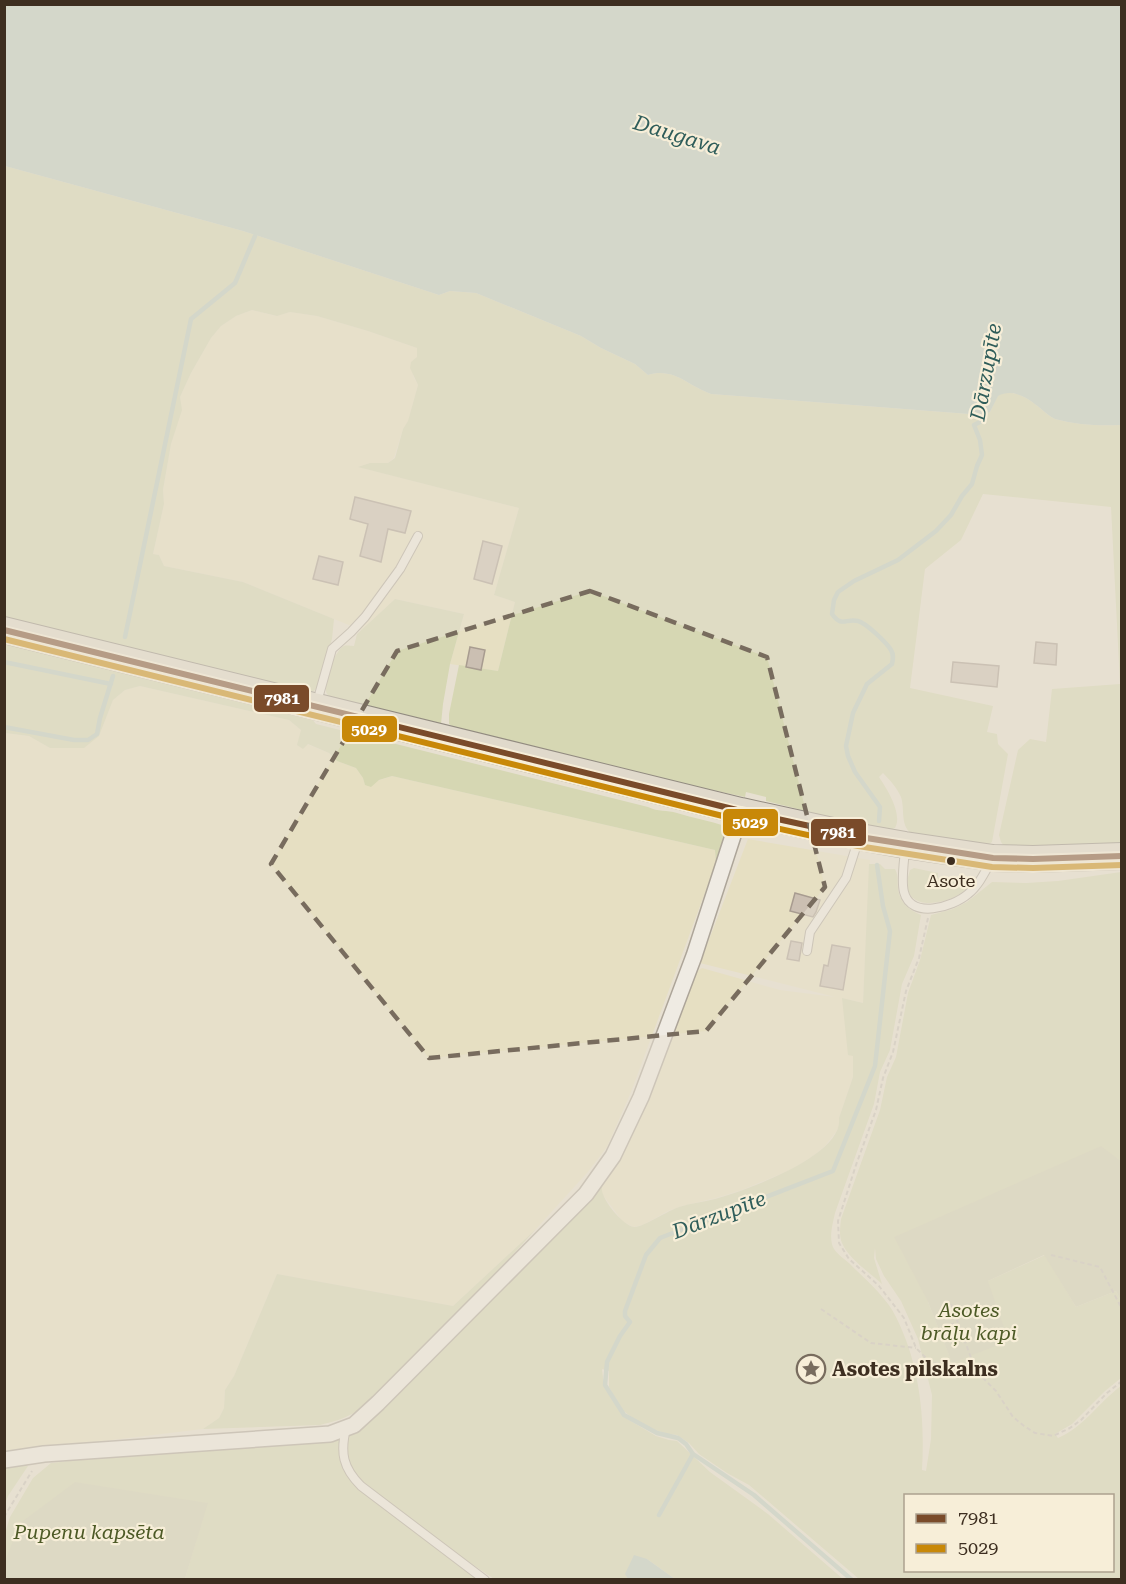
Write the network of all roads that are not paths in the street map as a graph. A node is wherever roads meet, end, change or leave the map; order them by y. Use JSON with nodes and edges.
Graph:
{"nodes":[{"id":1,"x":418,"y":536,"type":"dead end"},
{"id":2,"x":4,"y":630,"type":"edge"},
{"id":3,"x":315,"y":706,"type":"junction"},
{"id":4,"x":741,"y":811,"type":"junction"},
{"id":5,"x":860,"y":837,"type":"junction"},
{"id":6,"x":905,"y":845,"type":"junction"},
{"id":7,"x":1122,"y":856,"type":"edge"},
{"id":8,"x":993,"y":858,"type":"junction"},
{"id":9,"x":807,"y":951,"type":"dead end"},
{"id":10,"x":346,"y":1428,"type":"junction"},
{"id":11,"x":4,"y":1460,"type":"edge"},
{"id":12,"x":485,"y":1580,"type":"edge"}],
"edges":[{"from":1,"to":3,"type":"lane"},
{"from":2,"to":3,"type":"highway"},
{"from":3,"to":4,"type":"highway"},
{"from":4,"to":5,"type":"highway"},
{"from":4,"to":10,"type":"street"},
{"from":5,"to":6,"type":"highway"},
{"from":5,"to":9,"type":"lane"},
{"from":6,"to":8,"type":"highway"},
{"from":6,"to":8,"type":"lane"},
{"from":7,"to":8,"type":"highway"},
{"from":10,"to":11,"type":"street"},
{"from":10,"to":12,"type":"lane"}]}
